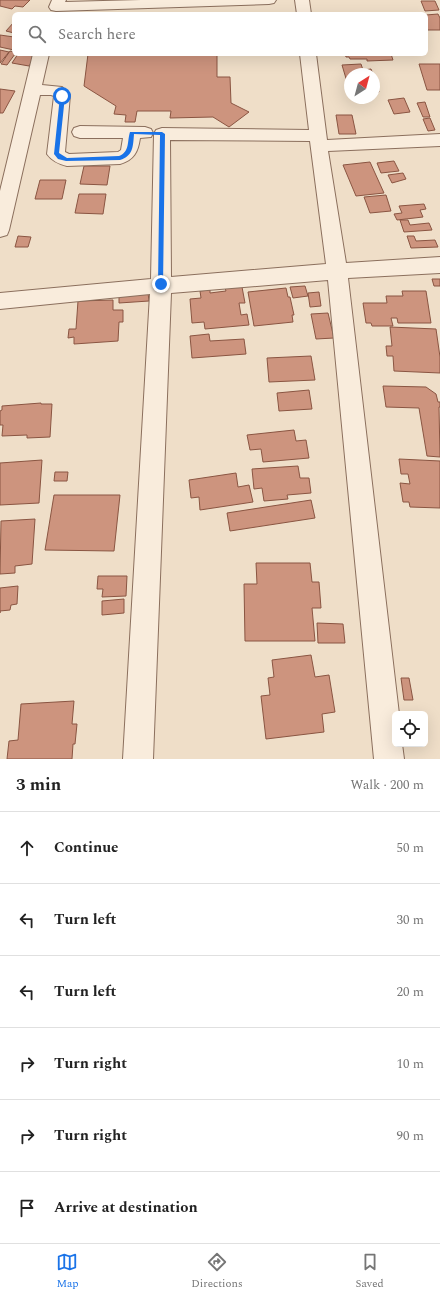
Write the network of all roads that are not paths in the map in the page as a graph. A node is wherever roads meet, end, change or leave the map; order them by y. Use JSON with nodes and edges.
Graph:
{"nodes":[{"id":1,"x":269,"y":0,"type":"edge"},
{"id":2,"x":302,"y":0,"type":"edge"},
{"id":3,"x":179,"y":1,"type":"edge"},
{"id":4,"x":55,"y":7,"type":"edge"},
{"id":5,"x":304,"y":12,"type":"edge"},
{"id":6,"x":41,"y":56,"type":"edge"},
{"id":7,"x":308,"y":56,"type":"edge"},
{"id":8,"x":33,"y":90,"type":"junction"},
{"id":9,"x":80,"y":132,"type":"dead end"},
{"id":10,"x":132,"y":133,"type":"junction"},
{"id":11,"x":162,"y":134,"type":"junction"},
{"id":12,"x":440,"y":140,"type":"edge"},
{"id":13,"x":318,"y":141,"type":"junction"},
{"id":14,"x":0,"y":230,"type":"edge"},
{"id":15,"x":440,"y":265,"type":"edge"},
{"id":16,"x":337,"y":270,"type":"junction"},
{"id":17,"x":161,"y":284,"type":"junction"},
{"id":18,"x":0,"y":301,"type":"edge"},
{"id":19,"x":138,"y":759,"type":"edge"},
{"id":20,"x":388,"y":759,"type":"edge"}],
"edges":[{"from":1,"to":3,"type":"street"},
{"from":2,"to":5,"type":"street"},
{"from":3,"to":4,"type":"street"},
{"from":6,"to":8,"type":"street"},
{"from":7,"to":13,"type":"street"},
{"from":8,"to":10,"type":"street"},
{"from":8,"to":14,"type":"street"},
{"from":9,"to":10,"type":"street"},
{"from":10,"to":11,"type":"street"},
{"from":11,"to":13,"type":"street"},
{"from":11,"to":17,"type":"street"},
{"from":12,"to":13,"type":"street"},
{"from":13,"to":16,"type":"street"},
{"from":15,"to":16,"type":"street"},
{"from":16,"to":17,"type":"street"},
{"from":16,"to":20,"type":"street"},
{"from":17,"to":18,"type":"street"},
{"from":17,"to":19,"type":"street"}]}
